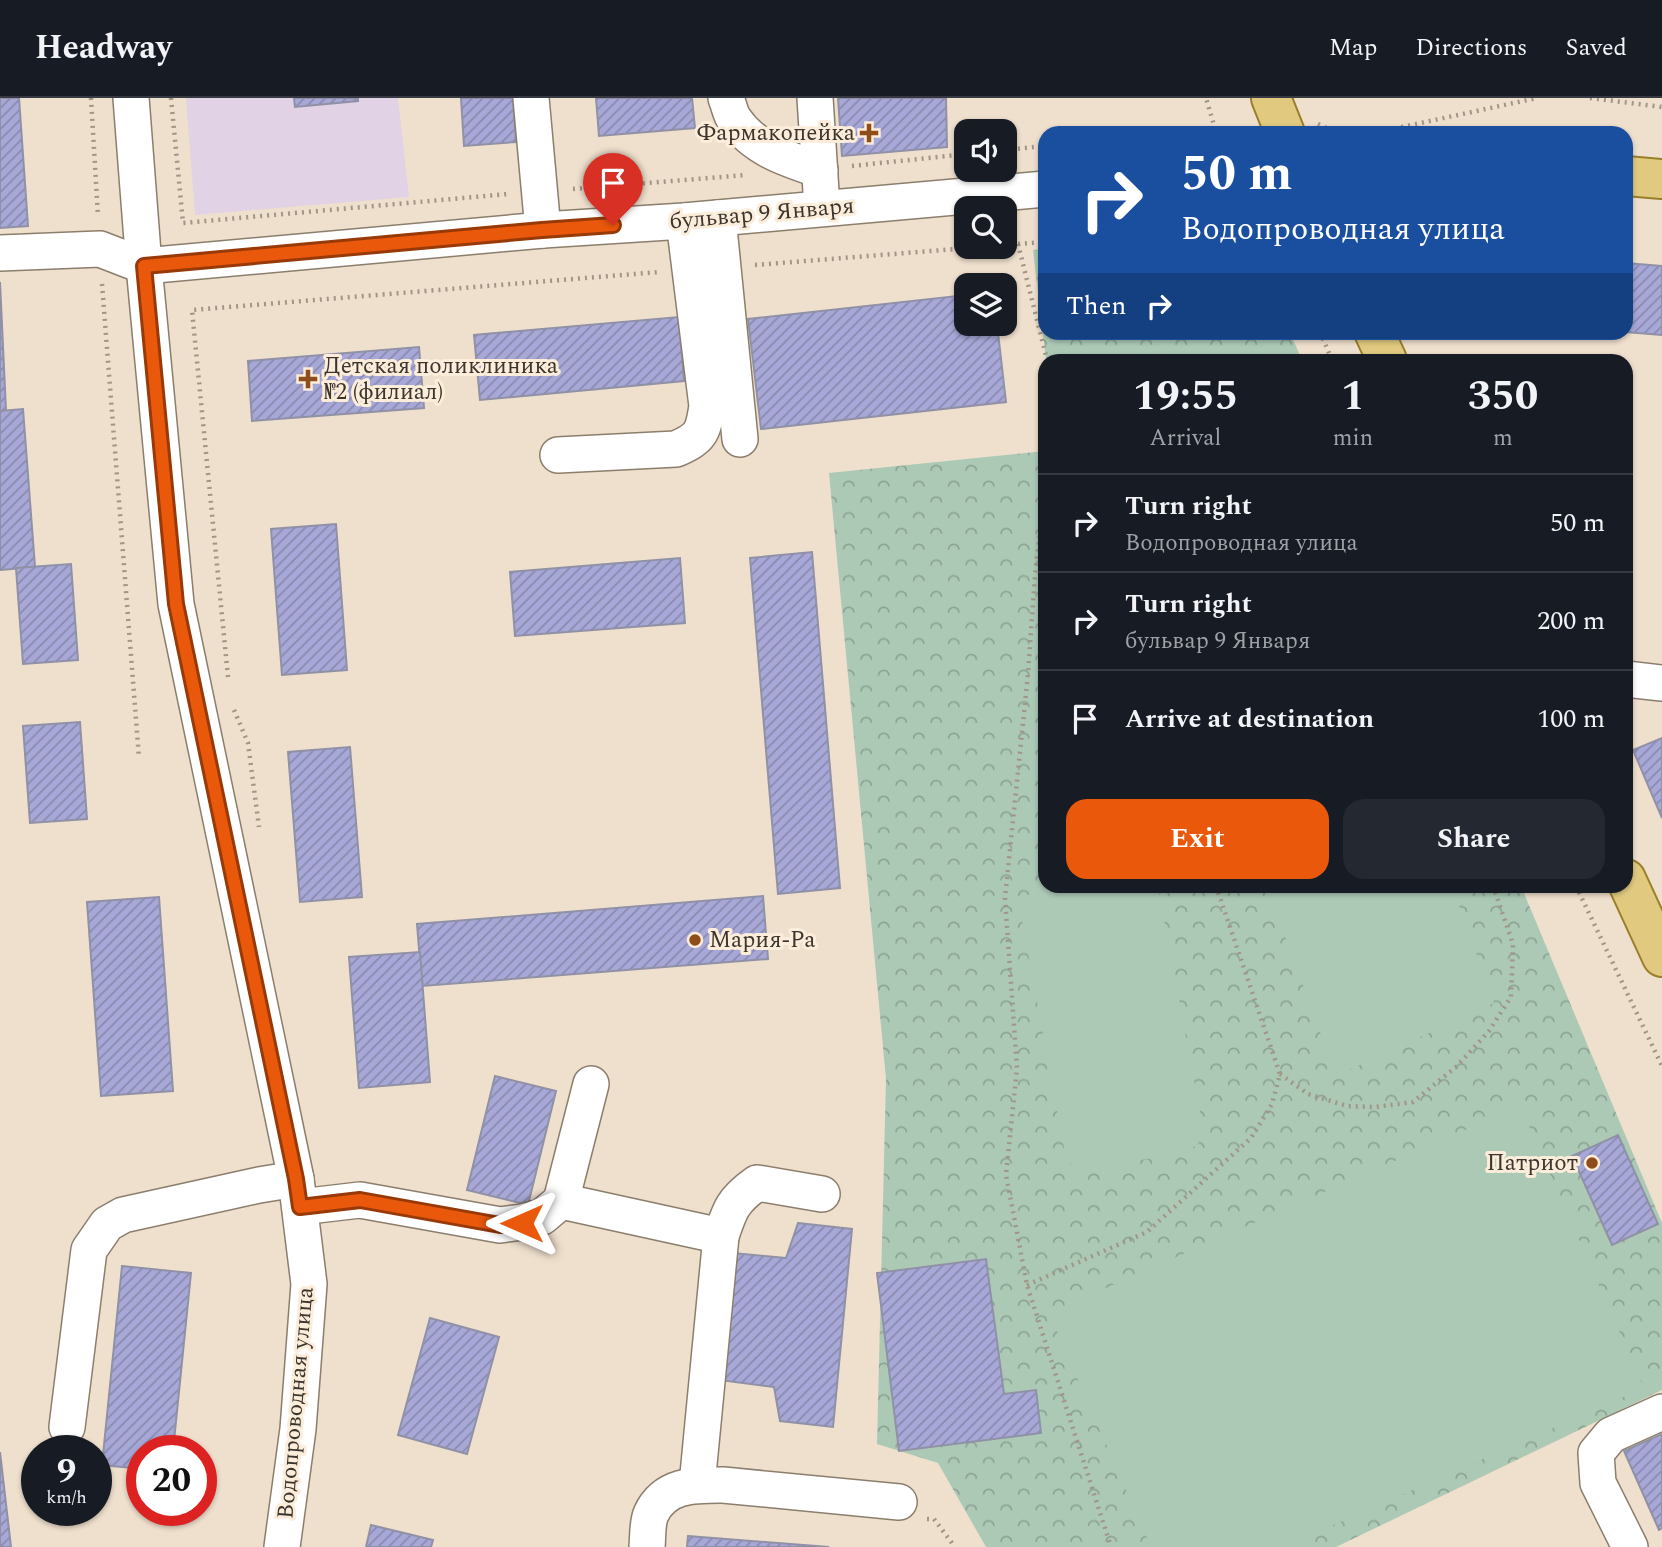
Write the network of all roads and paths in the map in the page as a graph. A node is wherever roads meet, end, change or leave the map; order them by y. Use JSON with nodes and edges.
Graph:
{"nodes":[{"id":1,"x":91,"y":98,"type":"edge"},
{"id":2,"x":131,"y":98,"type":"edge"},
{"id":3,"x":171,"y":98,"type":"edge"},
{"id":4,"x":531,"y":98,"type":"edge"},
{"id":5,"x":726,"y":98,"type":"edge"},
{"id":6,"x":815,"y":98,"type":"edge"},
{"id":7,"x":1206,"y":98,"type":"edge"},
{"id":8,"x":1271,"y":98,"type":"edge"},
{"id":9,"x":1537,"y":98,"type":"edge"},
{"id":10,"x":1590,"y":98,"type":"edge"},
{"id":11,"x":1662,"y":107,"type":"edge"},
{"id":12,"x":1214,"y":126,"type":"edge"},
{"id":13,"x":1297,"y":126,"type":"edge"},
{"id":14,"x":1407,"y":126,"type":"edge"},
{"id":15,"x":1038,"y":147,"type":"edge"},
{"id":16,"x":1017,"y":149,"type":"edge"},
{"id":17,"x":820,"y":170,"type":"junction"},
{"id":18,"x":1633,"y":177,"type":"edge"},
{"id":19,"x":1662,"y":179,"type":"edge"},
{"id":20,"x":1038,"y":189,"type":"edge"},
{"id":21,"x":822,"y":209,"type":"junction"},
{"id":22,"x":701,"y":219,"type":"junction"},
{"id":23,"x":183,"y":223,"type":"dead end"},
{"id":24,"x":542,"y":230,"type":"junction"},
{"id":25,"x":1038,"y":242,"type":"edge"},
{"id":26,"x":1017,"y":244,"type":"joint"},
{"id":27,"x":100,"y":249,"type":"junction"},
{"id":28,"x":954,"y":249,"type":"edge"},
{"id":29,"x":0,"y":253,"type":"edge"},
{"id":30,"x":144,"y":266,"type":"junction"},
{"id":31,"x":706,"y":269,"type":"junction"},
{"id":32,"x":1038,"y":325,"type":"edge"},
{"id":33,"x":740,"y":439,"type":"dead end"},
{"id":34,"x":558,"y":455,"type":"dead end"},
{"id":35,"x":1038,"y":550,"type":"edge"},
{"id":36,"x":1633,"y":680,"type":"edge"},
{"id":37,"x":1662,"y":683,"type":"edge"},
{"id":38,"x":229,"y":686,"type":"dead end"},
{"id":39,"x":230,"y":700,"type":"dead end"},
{"id":40,"x":139,"y":758,"type":"dead end"},
{"id":41,"x":261,"y":836,"type":"dead end"},
{"id":42,"x":1218,"y":893,"type":"edge"},
{"id":43,"x":1495,"y":893,"type":"edge"},
{"id":44,"x":1579,"y":893,"type":"edge"},
{"id":45,"x":1632,"y":893,"type":"edge"},
{"id":46,"x":1662,"y":957,"type":"edge"},
{"id":47,"x":1662,"y":1066,"type":"edge"},
{"id":48,"x":1280,"y":1074,"type":"junction"},
{"id":49,"x":591,"y":1084,"type":"dead end"},
{"id":50,"x":298,"y":1193,"type":"junction"},
{"id":51,"x":822,"y":1194,"type":"dead end"},
{"id":52,"x":561,"y":1201,"type":"junction"},
{"id":53,"x":721,"y":1236,"type":"junction"},
{"id":54,"x":1027,"y":1285,"type":"junction"},
{"id":55,"x":1662,"y":1412,"type":"edge"},
{"id":56,"x":67,"y":1427,"type":"dead end"},
{"id":57,"x":697,"y":1485,"type":"junction"},
{"id":58,"x":899,"y":1502,"type":"dead end"},
{"id":59,"x":282,"y":1547,"type":"edge"},
{"id":60,"x":647,"y":1547,"type":"edge"},
{"id":61,"x":1111,"y":1547,"type":"edge"},
{"id":62,"x":1630,"y":1547,"type":"edge"}],
"edges":[{"from":1,"to":27,"type":"path"},
{"from":2,"to":30,"type":"street","name":"Водопроводная улица"},
{"from":3,"to":23,"type":"path"},
{"from":4,"to":24,"type":"street"},
{"from":5,"to":17,"type":"street"},
{"from":6,"to":17,"type":"street"},
{"from":7,"to":12,"type":"path"},
{"from":8,"to":13,"type":"main road"},
{"from":9,"to":14,"type":"path"},
{"from":10,"to":11,"type":"path"},
{"from":15,"to":16,"type":"path"},
{"from":17,"to":21,"type":"street"},
{"from":18,"to":19,"type":"main road"},
{"from":20,"to":21,"type":"street","name":"бульвар 9 Января"},
{"from":21,"to":22,"type":"street","name":"бульвар 9 Января"},
{"from":22,"to":24,"type":"street","name":"бульвар 9 Января"},
{"from":22,"to":31,"type":"street"},
{"from":24,"to":30,"type":"street","name":"бульвар 9 Января"},
{"from":25,"to":26,"type":"path"},
{"from":26,"to":32,"type":"path"},
{"from":27,"to":29,"type":"street"},
{"from":27,"to":30,"type":"street"},
{"from":27,"to":40,"type":"path"},
{"from":28,"to":31,"type":"path"},
{"from":30,"to":50,"type":"street","name":"Водопроводная улица"},
{"from":31,"to":33,"type":"street"},
{"from":31,"to":34,"type":"street"},
{"from":31,"to":38,"type":"path"},
{"from":35,"to":54,"type":"path"},
{"from":36,"to":37,"type":"street"},
{"from":39,"to":41,"type":"path"},
{"from":42,"to":48,"type":"path"},
{"from":43,"to":48,"type":"path"},
{"from":44,"to":47,"type":"path"},
{"from":45,"to":46,"type":"main road"},
{"from":48,"to":54,"type":"path"},
{"from":49,"to":52,"type":"street"},
{"from":50,"to":52,"type":"street"},
{"from":50,"to":56,"type":"street"},
{"from":50,"to":59,"type":"street","name":"Водопроводная улица"},
{"from":51,"to":53,"type":"street"},
{"from":52,"to":53,"type":"street"},
{"from":53,"to":57,"type":"street"},
{"from":54,"to":61,"type":"path"},
{"from":55,"to":62,"type":"street"},
{"from":57,"to":58,"type":"street"},
{"from":57,"to":60,"type":"street"}]}
